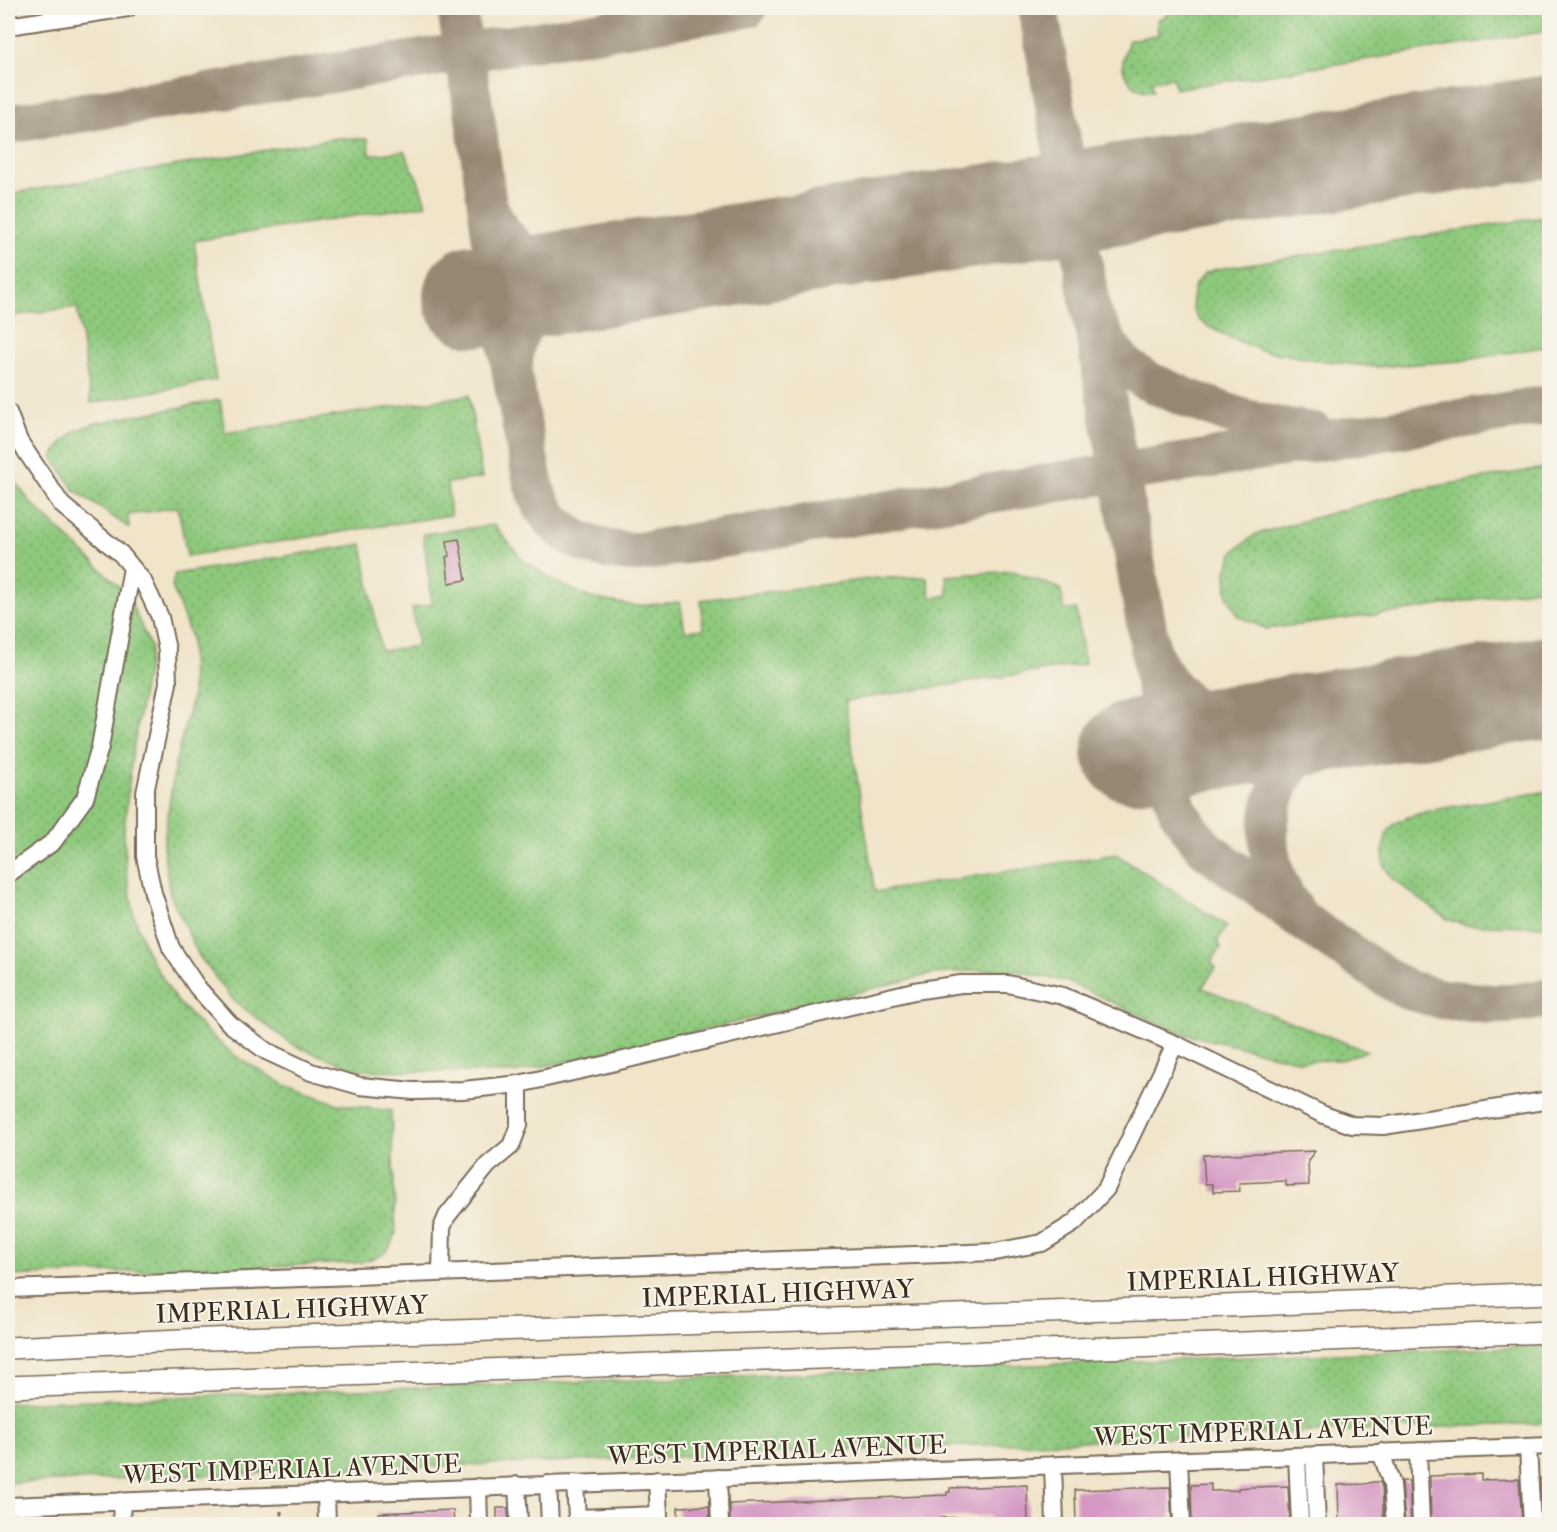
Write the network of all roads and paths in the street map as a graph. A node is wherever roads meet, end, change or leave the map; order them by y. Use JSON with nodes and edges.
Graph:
{"nodes":[{"id":1,"x":128,"y":8,"type":"edge"},
{"id":2,"x":8,"y":26,"type":"edge"},
{"id":3,"x":8,"y":412,"type":"edge"},
{"id":4,"x":132,"y":568,"type":"junction"},
{"id":5,"x":8,"y":874,"type":"edge"},
{"id":6,"x":1176,"y":1044,"type":"junction"},
{"id":7,"x":519,"y":1084,"type":"junction"},
{"id":8,"x":1550,"y":1100,"type":"edge"},
{"id":9,"x":441,"y":1272,"type":"junction"},
{"id":10,"x":8,"y":1289,"type":"edge"},
{"id":11,"x":1550,"y":1293,"type":"edge"},
{"id":12,"x":1550,"y":1332,"type":"edge"},
{"id":13,"x":8,"y":1348,"type":"edge"},
{"id":14,"x":8,"y":1387,"type":"edge"},
{"id":15,"x":1550,"y":1446,"type":"edge"},
{"id":16,"x":1528,"y":1447,"type":"junction"},
{"id":17,"x":1418,"y":1451,"type":"junction"},
{"id":18,"x":1381,"y":1452,"type":"junction"},
{"id":19,"x":1314,"y":1455,"type":"junction"},
{"id":20,"x":1297,"y":1456,"type":"junction"},
{"id":21,"x":1179,"y":1460,"type":"junction"},
{"id":22,"x":1053,"y":1465,"type":"junction"},
{"id":23,"x":718,"y":1478,"type":"junction"},
{"id":24,"x":657,"y":1480,"type":"junction"},
{"id":25,"x":575,"y":1483,"type":"junction"},
{"id":26,"x":548,"y":1484,"type":"junction"},
{"id":27,"x":517,"y":1485,"type":"junction"},
{"id":28,"x":478,"y":1487,"type":"junction"},
{"id":29,"x":326,"y":1493,"type":"junction"},
{"id":30,"x":121,"y":1501,"type":"junction"},
{"id":31,"x":8,"y":1506,"type":"edge"},
{"id":32,"x":659,"y":1520,"type":"edge"},
{"id":33,"x":577,"y":1521,"type":"edge"},
{"id":34,"x":122,"y":1524,"type":"edge"},
{"id":35,"x":327,"y":1524,"type":"edge"},
{"id":36,"x":479,"y":1524,"type":"edge"},
{"id":37,"x":519,"y":1524,"type":"edge"},
{"id":38,"x":550,"y":1524,"type":"edge"},
{"id":39,"x":720,"y":1524,"type":"edge"},
{"id":40,"x":1055,"y":1524,"type":"edge"},
{"id":41,"x":1182,"y":1524,"type":"edge"},
{"id":42,"x":1300,"y":1524,"type":"edge"},
{"id":43,"x":1317,"y":1524,"type":"edge"},
{"id":44,"x":1395,"y":1524,"type":"edge"},
{"id":45,"x":1421,"y":1524,"type":"edge"},
{"id":46,"x":1532,"y":1524,"type":"edge"}],
"edges":[{"from":1,"to":2,"type":"street"},
{"from":3,"to":4,"type":"street"},
{"from":4,"to":5,"type":"street"},
{"from":4,"to":7,"type":"street"},
{"from":6,"to":7,"type":"street"},
{"from":6,"to":8,"type":"street"},
{"from":6,"to":9,"type":"street"},
{"from":7,"to":9,"type":"street"},
{"from":9,"to":10,"type":"street"},
{"from":11,"to":13,"type":"main road","name":"IMPERIAL HIGHWAY"},
{"from":12,"to":14,"type":"main road"},
{"from":15,"to":16,"type":"street","name":"WEST IMPERIAL AVENUE"},
{"from":16,"to":17,"type":"street","name":"WEST IMPERIAL AVENUE"},
{"from":16,"to":46,"type":"street"},
{"from":17,"to":18,"type":"street","name":"WEST IMPERIAL AVENUE"},
{"from":17,"to":45,"type":"street"},
{"from":18,"to":19,"type":"street","name":"WEST IMPERIAL AVENUE"},
{"from":18,"to":44,"type":"street"},
{"from":19,"to":20,"type":"street","name":"WEST IMPERIAL AVENUE"},
{"from":19,"to":43,"type":"street"},
{"from":20,"to":21,"type":"street","name":"WEST IMPERIAL AVENUE"},
{"from":20,"to":42,"type":"street"},
{"from":21,"to":22,"type":"street","name":"WEST IMPERIAL AVENUE"},
{"from":21,"to":41,"type":"street"},
{"from":22,"to":23,"type":"street","name":"WEST IMPERIAL AVENUE"},
{"from":22,"to":40,"type":"street"},
{"from":23,"to":24,"type":"street","name":"WEST IMPERIAL AVENUE"},
{"from":23,"to":39,"type":"street"},
{"from":24,"to":25,"type":"street","name":"WEST IMPERIAL AVENUE"},
{"from":24,"to":32,"type":"street"},
{"from":25,"to":26,"type":"street","name":"WEST IMPERIAL AVENUE"},
{"from":25,"to":33,"type":"street"},
{"from":26,"to":27,"type":"street","name":"WEST IMPERIAL AVENUE"},
{"from":26,"to":38,"type":"street"},
{"from":27,"to":28,"type":"street","name":"WEST IMPERIAL AVENUE"},
{"from":27,"to":37,"type":"street"},
{"from":28,"to":29,"type":"street","name":"WEST IMPERIAL AVENUE"},
{"from":28,"to":36,"type":"street"},
{"from":29,"to":30,"type":"street","name":"WEST IMPERIAL AVENUE"},
{"from":29,"to":35,"type":"street"},
{"from":30,"to":31,"type":"street","name":"WEST IMPERIAL AVENUE"},
{"from":30,"to":34,"type":"street"},
{"from":32,"to":33,"type":"street"}]}
